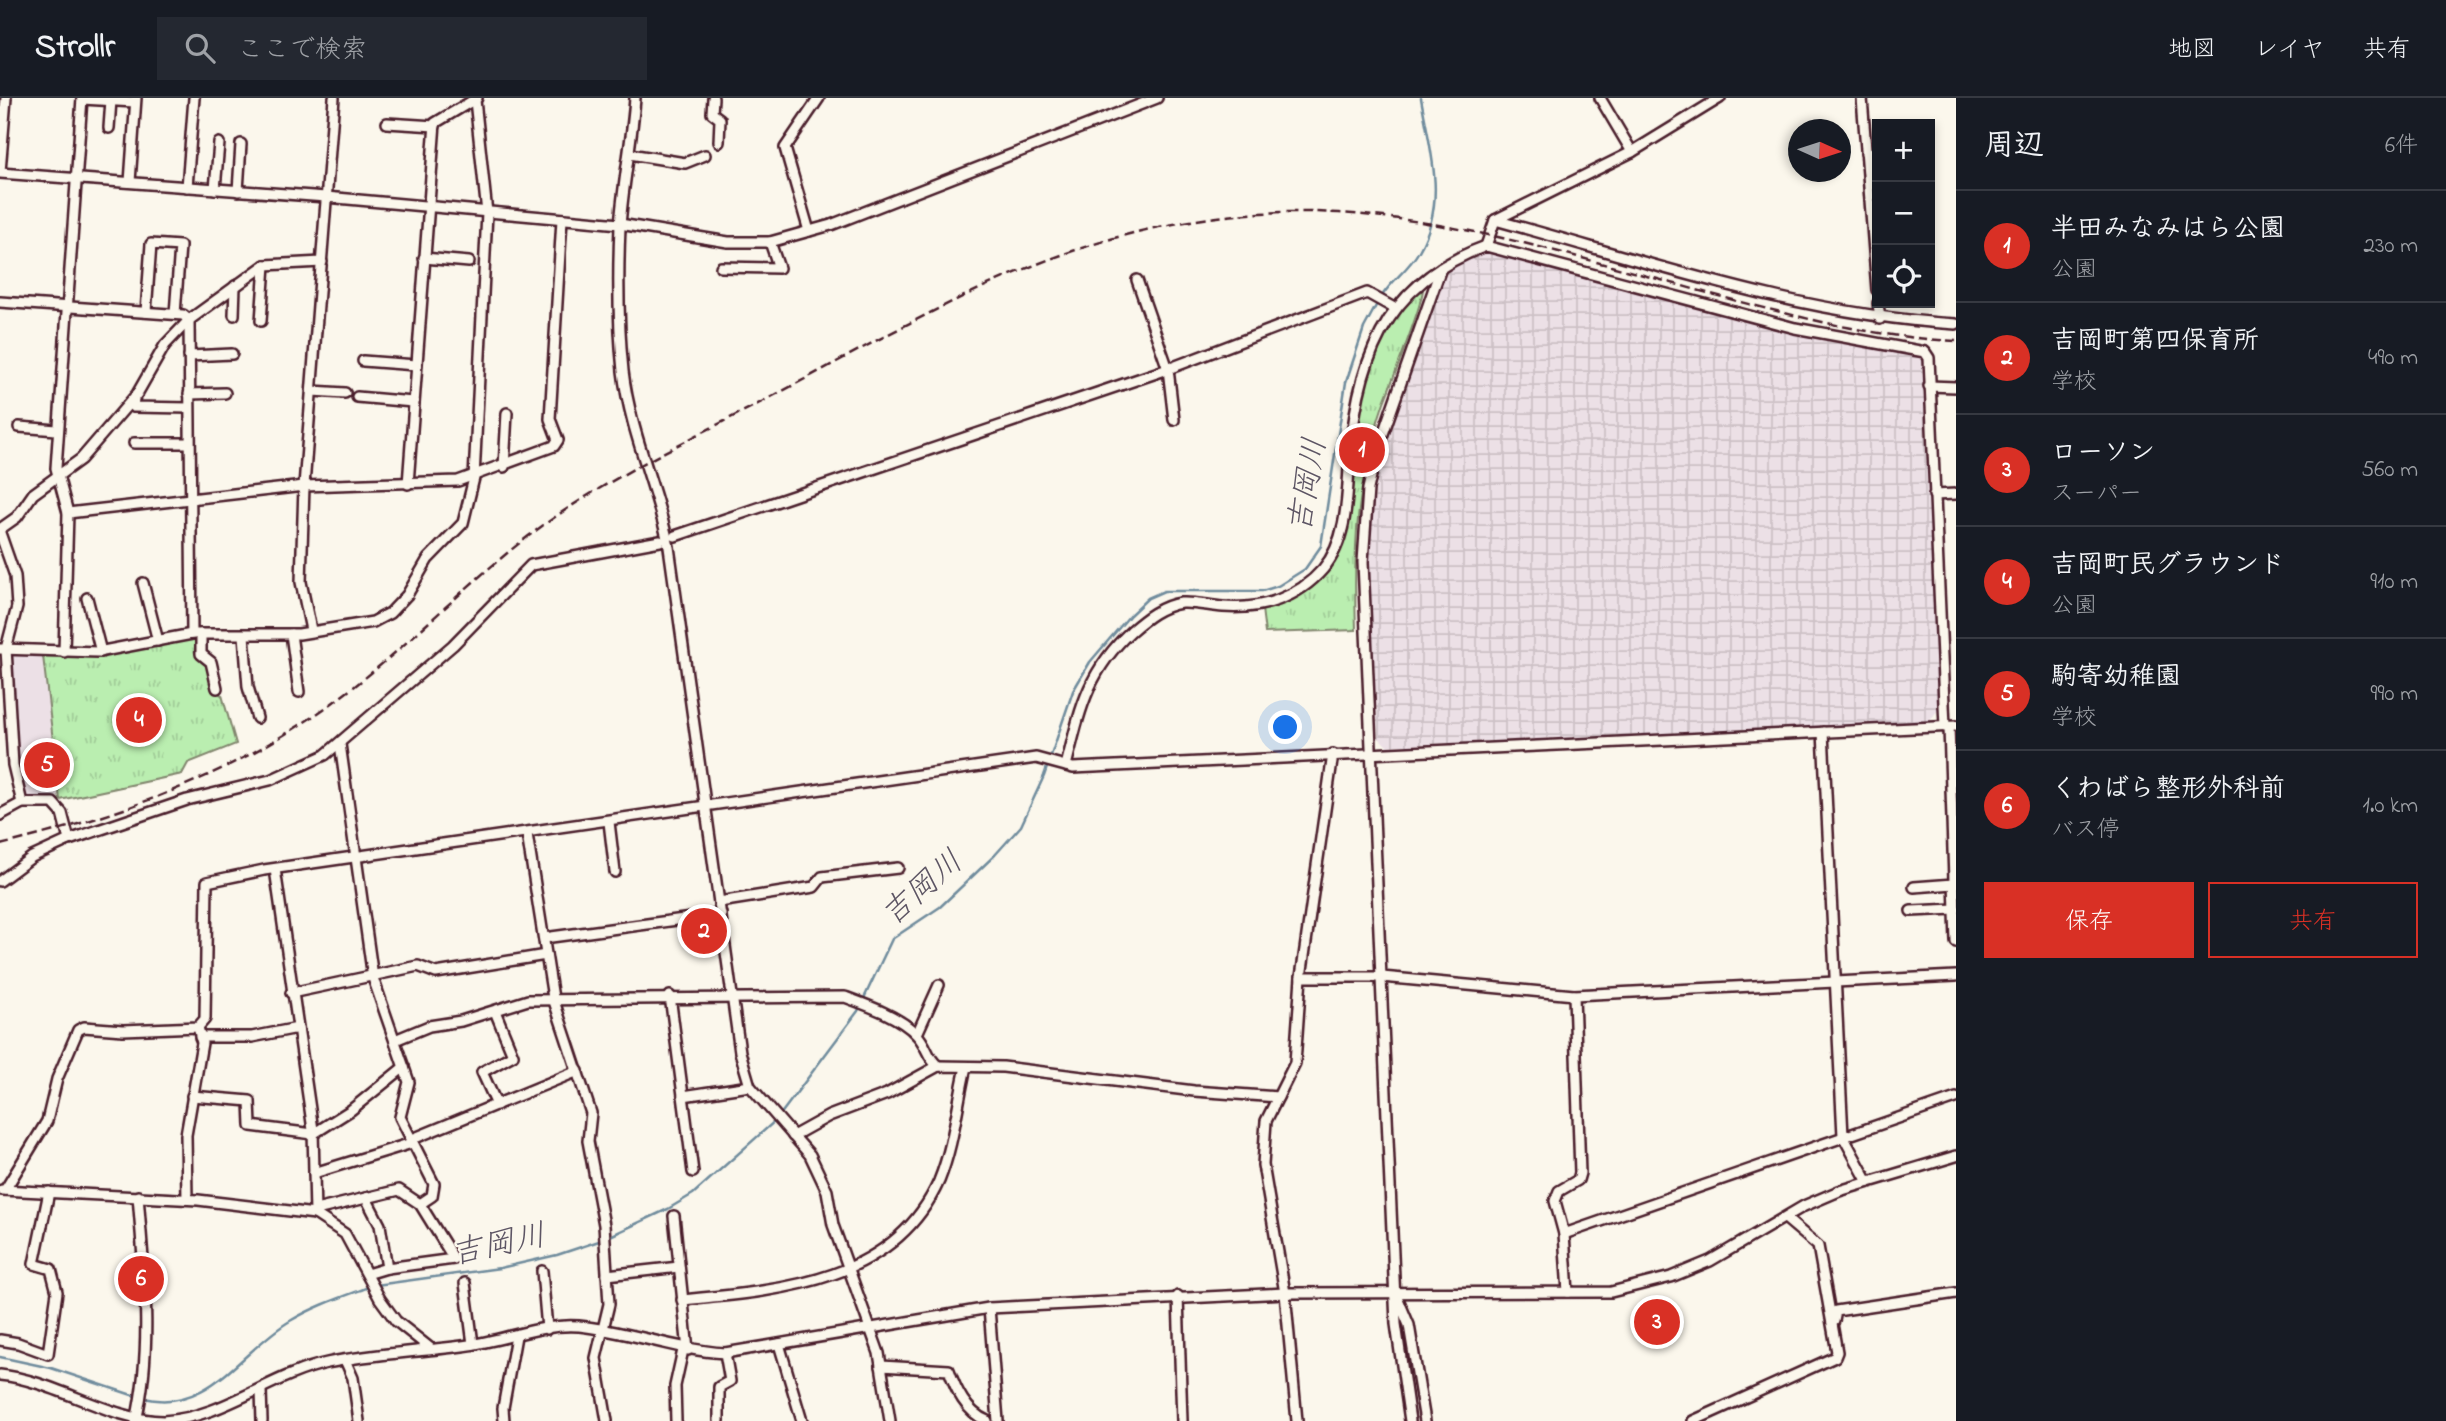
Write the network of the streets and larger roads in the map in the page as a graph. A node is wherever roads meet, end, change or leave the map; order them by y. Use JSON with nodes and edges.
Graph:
{"nodes":[{"id":1,"x":6,"y":98,"type":"edge"},
{"id":2,"x":82,"y":98,"type":"edge"},
{"id":3,"x":194,"y":98,"type":"edge"},
{"id":4,"x":334,"y":98,"type":"edge"},
{"id":5,"x":635,"y":98,"type":"edge"},
{"id":6,"x":713,"y":98,"type":"edge"},
{"id":7,"x":819,"y":98,"type":"edge"},
{"id":8,"x":1157,"y":98,"type":"edge"},
{"id":9,"x":1600,"y":98,"type":"edge"},
{"id":10,"x":1720,"y":98,"type":"edge"},
{"id":11,"x":1862,"y":98,"type":"edge"},
{"id":12,"x":477,"y":99,"type":"edge"},
{"id":13,"x":111,"y":100,"type":"junction"},
{"id":14,"x":135,"y":100,"type":"edge"},
{"id":15,"x":387,"y":123,"type":"dead end"},
{"id":16,"x":435,"y":126,"type":"junction"},
{"id":17,"x":108,"y":128,"type":"dead end"},
{"id":18,"x":719,"y":142,"type":"dead end"},
{"id":19,"x":219,"y":143,"type":"dead end"},
{"id":20,"x":241,"y":144,"type":"dead end"},
{"id":21,"x":1632,"y":152,"type":"junction"},
{"id":22,"x":1872,"y":152,"type":"edge"},
{"id":23,"x":1866,"y":153,"type":"junction"},
{"id":24,"x":631,"y":154,"type":"junction"},
{"id":25,"x":705,"y":155,"type":"dead end"},
{"id":26,"x":0,"y":173,"type":"edge"},
{"id":27,"x":77,"y":178,"type":"junction"},
{"id":28,"x":130,"y":182,"type":"junction"},
{"id":29,"x":187,"y":187,"type":"junction"},
{"id":30,"x":215,"y":189,"type":"junction"},
{"id":31,"x":238,"y":191,"type":"junction"},
{"id":32,"x":326,"y":197,"type":"junction"},
{"id":33,"x":427,"y":208,"type":"junction"},
{"id":34,"x":487,"y":212,"type":"junction"},
{"id":35,"x":1872,"y":214,"type":"edge"},
{"id":36,"x":562,"y":219,"type":"junction"},
{"id":37,"x":1495,"y":220,"type":"junction"},
{"id":38,"x":620,"y":224,"type":"junction"},
{"id":39,"x":809,"y":231,"type":"junction"},
{"id":40,"x":770,"y":242,"type":"junction"},
{"id":41,"x":1486,"y":246,"type":"junction"},
{"id":42,"x":424,"y":258,"type":"junction"},
{"id":43,"x":322,"y":262,"type":"junction"},
{"id":44,"x":469,"y":262,"type":"dead end"},
{"id":45,"x":265,"y":265,"type":"junction"},
{"id":46,"x":1441,"y":266,"type":"junction"},
{"id":47,"x":721,"y":267,"type":"dead end"},
{"id":48,"x":1137,"y":280,"type":"dead end"},
{"id":49,"x":235,"y":286,"type":"junction"},
{"id":50,"x":0,"y":302,"type":"edge"},
{"id":51,"x":1390,"y":305,"type":"junction"},
{"id":52,"x":67,"y":307,"type":"junction"},
{"id":53,"x":1879,"y":308,"type":"edge"},
{"id":54,"x":146,"y":312,"type":"junction"},
{"id":55,"x":175,"y":314,"type":"junction"},
{"id":56,"x":234,"y":315,"type":"dead end"},
{"id":57,"x":1880,"y":319,"type":"junction"},
{"id":58,"x":188,"y":320,"type":"junction"},
{"id":59,"x":261,"y":321,"type":"dead end"},
{"id":60,"x":1956,"y":324,"type":"edge"},
{"id":61,"x":232,"y":354,"type":"dead end"},
{"id":62,"x":189,"y":356,"type":"junction"},
{"id":63,"x":363,"y":361,"type":"dead end"},
{"id":64,"x":416,"y":365,"type":"junction"},
{"id":65,"x":1168,"y":369,"type":"junction"},
{"id":66,"x":1929,"y":386,"type":"junction"},
{"id":67,"x":1956,"y":387,"type":"edge"},
{"id":68,"x":312,"y":391,"type":"junction"},
{"id":69,"x":225,"y":393,"type":"dead end"},
{"id":70,"x":345,"y":393,"type":"dead end"},
{"id":71,"x":189,"y":394,"type":"junction"},
{"id":72,"x":357,"y":397,"type":"dead end"},
{"id":73,"x":134,"y":398,"type":"junction"},
{"id":74,"x":413,"y":402,"type":"junction"},
{"id":75,"x":189,"y":408,"type":"junction"},
{"id":76,"x":507,"y":413,"type":"dead end"},
{"id":77,"x":1174,"y":420,"type":"dead end"},
{"id":78,"x":19,"y":427,"type":"dead end"},
{"id":79,"x":57,"y":430,"type":"junction"},
{"id":80,"x":134,"y":443,"type":"dead end"},
{"id":81,"x":189,"y":443,"type":"junction"},
{"id":82,"x":504,"y":467,"type":"junction"},
{"id":83,"x":57,"y":477,"type":"junction"},
{"id":84,"x":474,"y":478,"type":"junction"},
{"id":85,"x":408,"y":484,"type":"junction"},
{"id":86,"x":304,"y":486,"type":"junction"},
{"id":87,"x":1956,"y":494,"type":"edge"},
{"id":88,"x":1934,"y":495,"type":"junction"},
{"id":89,"x":190,"y":500,"type":"junction"},
{"id":90,"x":68,"y":513,"type":"junction"},
{"id":91,"x":0,"y":531,"type":"edge"},
{"id":92,"x":675,"y":536,"type":"dead end"},
{"id":93,"x":660,"y":541,"type":"dead end"},
{"id":94,"x":143,"y":583,"type":"dead end"},
{"id":95,"x":87,"y":597,"type":"dead end"},
{"id":96,"x":311,"y":630,"type":"junction"},
{"id":97,"x":196,"y":634,"type":"junction"},
{"id":98,"x":244,"y":635,"type":"junction"},
{"id":99,"x":291,"y":635,"type":"junction"},
{"id":100,"x":158,"y":641,"type":"junction"},
{"id":101,"x":3,"y":649,"type":"edge"},
{"id":102,"x":64,"y":652,"type":"junction"},
{"id":103,"x":101,"y":652,"type":"junction"},
{"id":104,"x":217,"y":688,"type":"dead end"},
{"id":105,"x":299,"y":692,"type":"dead end"},
{"id":106,"x":257,"y":718,"type":"dead end"},
{"id":107,"x":1950,"y":727,"type":"edge"},
{"id":108,"x":1823,"y":732,"type":"junction"},
{"id":109,"x":340,"y":744,"type":"junction"},
{"id":110,"x":1370,"y":752,"type":"junction"},
{"id":111,"x":1333,"y":754,"type":"junction"},
{"id":112,"x":1063,"y":766,"type":"junction"},
{"id":113,"x":1954,"y":802,"type":"edge"},
{"id":114,"x":22,"y":803,"type":"junction"},
{"id":115,"x":707,"y":807,"type":"junction"},
{"id":116,"x":0,"y":815,"type":"edge"},
{"id":117,"x":609,"y":822,"type":"junction"},
{"id":118,"x":527,"y":834,"type":"junction"},
{"id":119,"x":69,"y":840,"type":"junction"},
{"id":120,"x":354,"y":857,"type":"junction"},
{"id":121,"x":898,"y":868,"type":"dead end"},
{"id":122,"x":275,"y":869,"type":"junction"},
{"id":123,"x":615,"y":872,"type":"dead end"},
{"id":124,"x":0,"y":881,"type":"edge"},
{"id":125,"x":1954,"y":884,"type":"junction"},
{"id":126,"x":1914,"y":887,"type":"dead end"},
{"id":127,"x":719,"y":902,"type":"junction"},
{"id":128,"x":1956,"y":909,"type":"edge"},
{"id":129,"x":1911,"y":911,"type":"dead end"},
{"id":130,"x":721,"y":914,"type":"junction"},
{"id":131,"x":544,"y":939,"type":"junction"},
{"id":132,"x":1956,"y":942,"type":"edge"},
{"id":133,"x":546,"y":955,"type":"junction"},
{"id":134,"x":1956,"y":976,"type":"edge"},
{"id":135,"x":1301,"y":977,"type":"junction"},
{"id":136,"x":1382,"y":977,"type":"junction"},
{"id":137,"x":373,"y":978,"type":"junction"},
{"id":138,"x":1837,"y":980,"type":"junction"},
{"id":139,"x":939,"y":985,"type":"dead end"},
{"id":140,"x":291,"y":993,"type":"junction"},
{"id":141,"x":1574,"y":995,"type":"junction"},
{"id":142,"x":670,"y":996,"type":"junction"},
{"id":143,"x":731,"y":996,"type":"junction"},
{"id":144,"x":553,"y":998,"type":"junction"},
{"id":145,"x":495,"y":1011,"type":"junction"},
{"id":146,"x":198,"y":1027,"type":"junction"},
{"id":147,"x":298,"y":1028,"type":"junction"},
{"id":148,"x":917,"y":1034,"type":"junction"},
{"id":149,"x":201,"y":1037,"type":"junction"},
{"id":150,"x":395,"y":1040,"type":"junction"},
{"id":151,"x":938,"y":1066,"type":"junction"},
{"id":152,"x":404,"y":1067,"type":"junction"},
{"id":153,"x":966,"y":1067,"type":"junction"},
{"id":154,"x":578,"y":1071,"type":"junction"},
{"id":155,"x":750,"y":1086,"type":"junction"},
{"id":156,"x":192,"y":1096,"type":"junction"},
{"id":157,"x":683,"y":1096,"type":"junction"},
{"id":158,"x":1278,"y":1097,"type":"junction"},
{"id":159,"x":1956,"y":1098,"type":"edge"},
{"id":160,"x":497,"y":1105,"type":"junction"},
{"id":161,"x":789,"y":1132,"type":"junction"},
{"id":162,"x":313,"y":1134,"type":"junction"},
{"id":163,"x":1843,"y":1136,"type":"junction"},
{"id":164,"x":411,"y":1142,"type":"junction"},
{"id":165,"x":1956,"y":1156,"type":"edge"},
{"id":166,"x":314,"y":1172,"type":"junction"},
{"id":167,"x":693,"y":1172,"type":"dead end"},
{"id":168,"x":1868,"y":1182,"type":"junction"},
{"id":169,"x":2,"y":1190,"type":"edge"},
{"id":170,"x":48,"y":1192,"type":"junction"},
{"id":171,"x":138,"y":1196,"type":"junction"},
{"id":172,"x":366,"y":1198,"type":"junction"},
{"id":173,"x":187,"y":1199,"type":"junction"},
{"id":174,"x":420,"y":1205,"type":"junction"},
{"id":175,"x":315,"y":1214,"type":"junction"},
{"id":176,"x":674,"y":1216,"type":"dead end"},
{"id":177,"x":1785,"y":1217,"type":"junction"},
{"id":178,"x":1564,"y":1234,"type":"junction"},
{"id":179,"x":679,"y":1267,"type":"junction"},
{"id":180,"x":387,"y":1268,"type":"junction"},
{"id":181,"x":848,"y":1270,"type":"junction"},
{"id":182,"x":542,"y":1272,"type":"dead end"},
{"id":183,"x":607,"y":1275,"type":"junction"},
{"id":184,"x":368,"y":1276,"type":"junction"},
{"id":185,"x":465,"y":1283,"type":"dead end"},
{"id":186,"x":1568,"y":1292,"type":"junction"},
{"id":187,"x":1284,"y":1293,"type":"junction"},
{"id":188,"x":1956,"y":1293,"type":"edge"},
{"id":189,"x":1396,"y":1294,"type":"junction"},
{"id":190,"x":1178,"y":1297,"type":"junction"},
{"id":191,"x":682,"y":1300,"type":"junction"},
{"id":192,"x":989,"y":1308,"type":"junction"},
{"id":193,"x":1834,"y":1323,"type":"junction"},
{"id":194,"x":871,"y":1328,"type":"junction"},
{"id":195,"x":547,"y":1329,"type":"junction"},
{"id":196,"x":603,"y":1330,"type":"junction"},
{"id":197,"x":516,"y":1336,"type":"junction"},
{"id":198,"x":0,"y":1340,"type":"edge"},
{"id":199,"x":473,"y":1344,"type":"junction"},
{"id":200,"x":779,"y":1344,"type":"junction"},
{"id":201,"x":430,"y":1348,"type":"junction"},
{"id":202,"x":685,"y":1350,"type":"junction"},
{"id":203,"x":724,"y":1353,"type":"junction"},
{"id":204,"x":345,"y":1360,"type":"junction"},
{"id":205,"x":881,"y":1366,"type":"junction"},
{"id":206,"x":0,"y":1374,"type":"edge"},
{"id":207,"x":261,"y":1390,"type":"junction"},
{"id":208,"x":136,"y":1420,"type":"edge"},
{"id":209,"x":262,"y":1421,"type":"edge"},
{"id":210,"x":359,"y":1421,"type":"edge"},
{"id":211,"x":504,"y":1421,"type":"edge"},
{"id":212,"x":607,"y":1421,"type":"edge"},
{"id":213,"x":676,"y":1421,"type":"edge"},
{"id":214,"x":719,"y":1421,"type":"edge"},
{"id":215,"x":802,"y":1421,"type":"edge"},
{"id":216,"x":890,"y":1421,"type":"edge"},
{"id":217,"x":987,"y":1421,"type":"edge"},
{"id":218,"x":998,"y":1421,"type":"edge"},
{"id":219,"x":1182,"y":1421,"type":"edge"},
{"id":220,"x":1297,"y":1421,"type":"edge"},
{"id":221,"x":1410,"y":1421,"type":"edge"},
{"id":222,"x":1425,"y":1421,"type":"edge"},
{"id":223,"x":1693,"y":1421,"type":"edge"}],
"edges":[{"from":1,"to":26,"type":"street"},
{"from":2,"to":13,"type":"street"},
{"from":2,"to":27,"type":"street"},
{"from":3,"to":29,"type":"street"},
{"from":4,"to":32,"type":"street"},
{"from":5,"to":24,"type":"street"},
{"from":6,"to":18,"type":"street"},
{"from":7,"to":39,"type":"street"},
{"from":8,"to":39,"type":"street"},
{"from":9,"to":21,"type":"street"},
{"from":10,"to":21,"type":"street"},
{"from":11,"to":23,"type":"street"},
{"from":12,"to":16,"type":"street"},
{"from":12,"to":34,"type":"street"},
{"from":13,"to":14,"type":"street"},
{"from":13,"to":17,"type":"street"},
{"from":14,"to":28,"type":"street"},
{"from":15,"to":16,"type":"street"},
{"from":16,"to":33,"type":"street"},
{"from":19,"to":30,"type":"street"},
{"from":20,"to":31,"type":"street"},
{"from":21,"to":37,"type":"street"},
{"from":22,"to":23,"type":"street"},
{"from":23,"to":35,"type":"street"},
{"from":24,"to":25,"type":"street"},
{"from":24,"to":38,"type":"street"},
{"from":26,"to":27,"type":"street"},
{"from":27,"to":28,"type":"street"},
{"from":27,"to":52,"type":"street"},
{"from":28,"to":29,"type":"street"},
{"from":29,"to":30,"type":"street"},
{"from":30,"to":31,"type":"street"},
{"from":31,"to":32,"type":"street"},
{"from":32,"to":33,"type":"street"},
{"from":32,"to":43,"type":"street"},
{"from":33,"to":34,"type":"street"},
{"from":33,"to":42,"type":"street"},
{"from":34,"to":36,"type":"street"},
{"from":34,"to":84,"type":"street"},
{"from":36,"to":38,"type":"street"},
{"from":36,"to":82,"type":"street"},
{"from":37,"to":41,"type":"street"},
{"from":37,"to":57,"type":"street"},
{"from":38,"to":40,"type":"street"},
{"from":38,"to":115,"type":"street"},
{"from":39,"to":40,"type":"street"},
{"from":40,"to":47,"type":"street"},
{"from":41,"to":46,"type":"street"},
{"from":41,"to":66,"type":"street"},
{"from":42,"to":44,"type":"street"},
{"from":42,"to":64,"type":"street"},
{"from":43,"to":45,"type":"street"},
{"from":43,"to":68,"type":"street"},
{"from":45,"to":49,"type":"street"},
{"from":45,"to":59,"type":"street"},
{"from":46,"to":51,"type":"street"},
{"from":46,"to":110,"type":"street"},
{"from":48,"to":65,"type":"street"},
{"from":49,"to":56,"type":"street"},
{"from":49,"to":58,"type":"street"},
{"from":50,"to":52,"type":"street"},
{"from":51,"to":65,"type":"street"},
{"from":51,"to":112,"type":"street"},
{"from":52,"to":54,"type":"street"},
{"from":52,"to":79,"type":"street"},
{"from":53,"to":57,"type":"street"},
{"from":54,"to":55,"type":"street"},
{"from":54,"to":55,"type":"street"},
{"from":55,"to":58,"type":"street"},
{"from":57,"to":60,"type":"street"},
{"from":58,"to":62,"type":"street"},
{"from":58,"to":73,"type":"street"},
{"from":61,"to":62,"type":"street"},
{"from":62,"to":71,"type":"street"},
{"from":63,"to":64,"type":"street"},
{"from":64,"to":74,"type":"street"},
{"from":65,"to":77,"type":"street"},
{"from":65,"to":92,"type":"street"},
{"from":66,"to":67,"type":"street"},
{"from":66,"to":88,"type":"street"},
{"from":68,"to":70,"type":"street"},
{"from":68,"to":86,"type":"street"},
{"from":69,"to":71,"type":"street"},
{"from":71,"to":75,"type":"street"},
{"from":72,"to":74,"type":"street"},
{"from":73,"to":75,"type":"street"},
{"from":73,"to":83,"type":"street"},
{"from":74,"to":85,"type":"street"},
{"from":75,"to":81,"type":"street"},
{"from":76,"to":82,"type":"street"},
{"from":78,"to":79,"type":"street"},
{"from":79,"to":83,"type":"street"},
{"from":80,"to":81,"type":"street"},
{"from":81,"to":89,"type":"street"},
{"from":82,"to":84,"type":"street"},
{"from":83,"to":90,"type":"street"},
{"from":83,"to":91,"type":"street"},
{"from":84,"to":85,"type":"street"},
{"from":84,"to":96,"type":"street"},
{"from":85,"to":86,"type":"street"},
{"from":86,"to":89,"type":"street"},
{"from":86,"to":96,"type":"street"},
{"from":87,"to":88,"type":"street"},
{"from":88,"to":107,"type":"street"},
{"from":89,"to":90,"type":"street"},
{"from":89,"to":97,"type":"street"},
{"from":90,"to":102,"type":"street"},
{"from":91,"to":101,"type":"street"},
{"from":93,"to":109,"type":"street"},
{"from":94,"to":100,"type":"street"},
{"from":95,"to":103,"type":"street"},
{"from":96,"to":99,"type":"street"},
{"from":97,"to":98,"type":"street"},
{"from":97,"to":100,"type":"street"},
{"from":97,"to":104,"type":"street"},
{"from":98,"to":99,"type":"street"},
{"from":98,"to":106,"type":"street"},
{"from":99,"to":105,"type":"street"},
{"from":100,"to":103,"type":"street"},
{"from":101,"to":102,"type":"street"},
{"from":101,"to":114,"type":"street"},
{"from":102,"to":103,"type":"street"},
{"from":107,"to":108,"type":"street"},
{"from":107,"to":113,"type":"street"},
{"from":108,"to":110,"type":"street"},
{"from":108,"to":138,"type":"street"},
{"from":109,"to":119,"type":"street"},
{"from":109,"to":120,"type":"street"},
{"from":110,"to":111,"type":"street"},
{"from":110,"to":136,"type":"street"},
{"from":111,"to":112,"type":"street"},
{"from":111,"to":135,"type":"street"},
{"from":112,"to":115,"type":"street"},
{"from":113,"to":125,"type":"street"},
{"from":114,"to":116,"type":"street"},
{"from":114,"to":119,"type":"street"},
{"from":115,"to":117,"type":"street"},
{"from":115,"to":127,"type":"street"},
{"from":117,"to":118,"type":"street"},
{"from":117,"to":123,"type":"street"},
{"from":118,"to":120,"type":"street"},
{"from":118,"to":131,"type":"street"},
{"from":119,"to":124,"type":"street"},
{"from":120,"to":122,"type":"street"},
{"from":120,"to":137,"type":"street"},
{"from":121,"to":127,"type":"street"},
{"from":122,"to":140,"type":"street"},
{"from":122,"to":146,"type":"street"},
{"from":125,"to":126,"type":"street"},
{"from":125,"to":128,"type":"street"},
{"from":127,"to":130,"type":"street"},
{"from":128,"to":129,"type":"street"},
{"from":128,"to":132,"type":"street"},
{"from":130,"to":131,"type":"street"},
{"from":130,"to":143,"type":"street"},
{"from":131,"to":133,"type":"street"},
{"from":133,"to":137,"type":"street"},
{"from":133,"to":144,"type":"street"},
{"from":134,"to":138,"type":"street"},
{"from":135,"to":136,"type":"street"},
{"from":135,"to":158,"type":"street"},
{"from":136,"to":141,"type":"street"},
{"from":136,"to":189,"type":"street"},
{"from":137,"to":140,"type":"street"},
{"from":137,"to":150,"type":"street"},
{"from":138,"to":141,"type":"street"},
{"from":138,"to":163,"type":"street"},
{"from":139,"to":148,"type":"street"},
{"from":140,"to":147,"type":"street"},
{"from":141,"to":178,"type":"street"},
{"from":142,"to":143,"type":"street"},
{"from":142,"to":144,"type":"street"},
{"from":142,"to":157,"type":"street"},
{"from":143,"to":148,"type":"street"},
{"from":143,"to":155,"type":"street"},
{"from":144,"to":145,"type":"street"},
{"from":144,"to":154,"type":"street"},
{"from":145,"to":150,"type":"street"},
{"from":145,"to":160,"type":"street"},
{"from":146,"to":149,"type":"street"},
{"from":146,"to":169,"type":"street"},
{"from":147,"to":149,"type":"street"},
{"from":147,"to":162,"type":"street"},
{"from":148,"to":151,"type":"street"},
{"from":149,"to":156,"type":"street"},
{"from":150,"to":152,"type":"street"},
{"from":151,"to":153,"type":"street"},
{"from":151,"to":161,"type":"street"},
{"from":152,"to":162,"type":"street"},
{"from":152,"to":164,"type":"street"},
{"from":153,"to":158,"type":"street"},
{"from":153,"to":181,"type":"street"},
{"from":154,"to":160,"type":"street"},
{"from":154,"to":183,"type":"street"},
{"from":155,"to":157,"type":"street"},
{"from":155,"to":161,"type":"street"},
{"from":156,"to":162,"type":"street"},
{"from":156,"to":173,"type":"street"},
{"from":157,"to":167,"type":"street"},
{"from":158,"to":187,"type":"street"},
{"from":159,"to":163,"type":"street"},
{"from":160,"to":164,"type":"street"},
{"from":161,"to":181,"type":"street"},
{"from":162,"to":166,"type":"street"},
{"from":163,"to":168,"type":"street"},
{"from":163,"to":178,"type":"street"},
{"from":164,"to":166,"type":"street"},
{"from":164,"to":174,"type":"street"},
{"from":165,"to":168,"type":"street"},
{"from":166,"to":175,"type":"street"},
{"from":168,"to":177,"type":"street"},
{"from":169,"to":170,"type":"street"},
{"from":170,"to":171,"type":"street"},
{"from":170,"to":198,"type":"street"},
{"from":171,"to":173,"type":"street"},
{"from":171,"to":208,"type":"street"},
{"from":172,"to":174,"type":"street"},
{"from":172,"to":175,"type":"street"},
{"from":172,"to":180,"type":"street"},
{"from":173,"to":175,"type":"street"},
{"from":174,"to":180,"type":"street"},
{"from":175,"to":184,"type":"street"},
{"from":176,"to":179,"type":"street"},
{"from":177,"to":186,"type":"street"},
{"from":177,"to":193,"type":"street"},
{"from":178,"to":186,"type":"street"},
{"from":179,"to":183,"type":"street"},
{"from":179,"to":191,"type":"street"},
{"from":180,"to":184,"type":"street"},
{"from":181,"to":191,"type":"street"},
{"from":181,"to":194,"type":"street"},
{"from":182,"to":195,"type":"street"},
{"from":183,"to":196,"type":"street"},
{"from":184,"to":201,"type":"street"},
{"from":185,"to":199,"type":"street"},
{"from":186,"to":189,"type":"street"},
{"from":187,"to":189,"type":"street"},
{"from":187,"to":190,"type":"street"},
{"from":187,"to":220,"type":"street"},
{"from":188,"to":193,"type":"street"},
{"from":189,"to":221,"type":"street"},
{"from":189,"to":222,"type":"street"},
{"from":190,"to":192,"type":"street"},
{"from":190,"to":219,"type":"street"},
{"from":191,"to":202,"type":"street"},
{"from":192,"to":194,"type":"street"},
{"from":192,"to":218,"type":"street"},
{"from":193,"to":223,"type":"street"},
{"from":194,"to":200,"type":"street"},
{"from":194,"to":205,"type":"street"},
{"from":195,"to":196,"type":"street"},
{"from":195,"to":197,"type":"street"},
{"from":196,"to":202,"type":"street"},
{"from":196,"to":212,"type":"street"},
{"from":197,"to":199,"type":"street"},
{"from":197,"to":211,"type":"street"},
{"from":199,"to":201,"type":"street"},
{"from":200,"to":203,"type":"street"},
{"from":200,"to":215,"type":"street"},
{"from":201,"to":204,"type":"street"},
{"from":202,"to":203,"type":"street"},
{"from":202,"to":213,"type":"street"},
{"from":203,"to":214,"type":"street"},
{"from":204,"to":207,"type":"street"},
{"from":204,"to":210,"type":"street"},
{"from":205,"to":216,"type":"street"},
{"from":205,"to":217,"type":"street"},
{"from":206,"to":208,"type":"street"},
{"from":207,"to":208,"type":"street"},
{"from":207,"to":209,"type":"street"}]}
